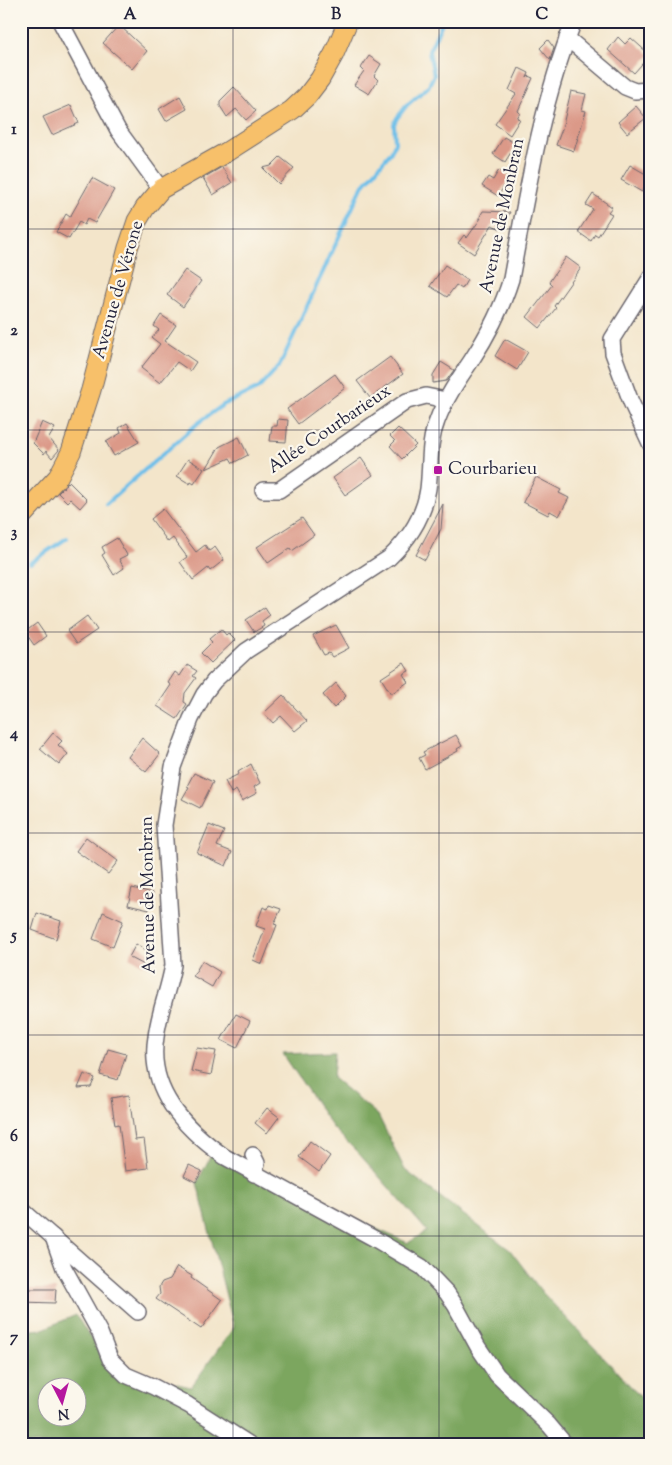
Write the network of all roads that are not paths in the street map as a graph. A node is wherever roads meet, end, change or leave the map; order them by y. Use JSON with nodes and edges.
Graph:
{"nodes":[{"id":1,"x":60,"y":21,"type":"edge"},
{"id":2,"x":348,"y":21,"type":"edge"},
{"id":3,"x":574,"y":21,"type":"edge"},
{"id":4,"x":567,"y":38,"type":"junction"},
{"id":5,"x":651,"y":90,"type":"edge"},
{"id":6,"x":161,"y":188,"type":"junction"},
{"id":7,"x":651,"y":277,"type":"edge"},
{"id":8,"x":446,"y":400,"type":"junction"},
{"id":9,"x":651,"y":445,"type":"edge"},
{"id":10,"x":263,"y":490,"type":"dead end"},
{"id":11,"x":21,"y":516,"type":"edge"},
{"id":12,"x":252,"y":1155,"type":"dead end"},
{"id":13,"x":254,"y":1174,"type":"junction"},
{"id":14,"x":21,"y":1209,"type":"edge"},
{"id":15,"x":53,"y":1237,"type":"junction"},
{"id":16,"x":138,"y":1312,"type":"dead end"},
{"id":17,"x":249,"y":1444,"type":"edge"},
{"id":18,"x":565,"y":1444,"type":"edge"}],
"edges":[{"from":1,"to":6,"type":"street"},
{"from":2,"to":6,"type":"main road","name":"Avenue de Vérone"},
{"from":3,"to":4,"type":"street","name":"Avenue de Monbran"},
{"from":4,"to":5,"type":"street"},
{"from":4,"to":8,"type":"street","name":"Avenue de Monbran"},
{"from":6,"to":11,"type":"main road","name":"Avenue de Vérone"},
{"from":7,"to":9,"type":"street"},
{"from":8,"to":10,"type":"street","name":"Allée Courbarieux"},
{"from":8,"to":13,"type":"street","name":"Avenue de Monbran"},
{"from":12,"to":13,"type":"street"},
{"from":13,"to":18,"type":"street","name":"Avenue de Monbran"},
{"from":14,"to":15,"type":"street"},
{"from":15,"to":16,"type":"street"},
{"from":15,"to":17,"type":"street"}]}
